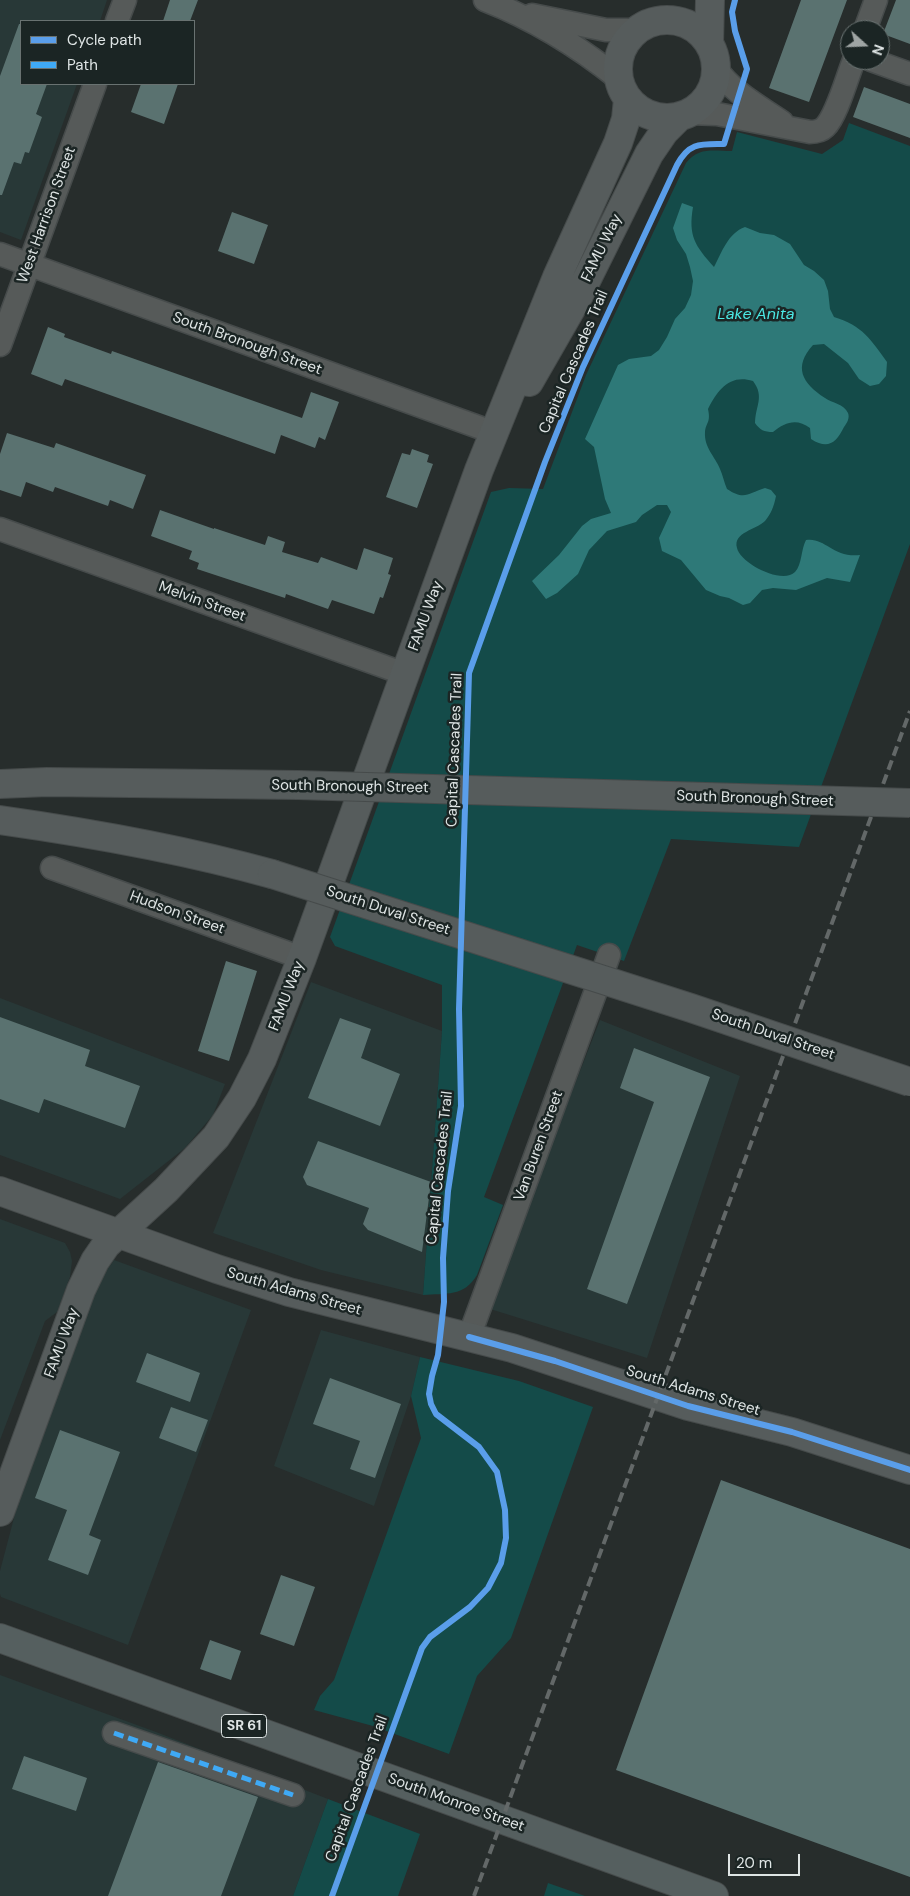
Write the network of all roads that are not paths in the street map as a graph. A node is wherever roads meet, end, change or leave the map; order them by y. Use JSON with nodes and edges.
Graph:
{"nodes":[{"id":1,"x":125,"y":0,"type":"edge"},
{"id":2,"x":486,"y":0,"type":"edge"},
{"id":3,"x":667,"y":0,"type":"edge"},
{"id":4,"x":710,"y":0,"type":"edge"},
{"id":5,"x":876,"y":0,"type":"edge"},
{"id":6,"x":511,"y":10,"type":"junction"},
{"id":7,"x":117,"y":20,"type":"edge"},
{"id":8,"x":869,"y":20,"type":"edge"},
{"id":9,"x":644,"y":26,"type":"junction"},
{"id":10,"x":712,"y":55,"type":"junction"},
{"id":11,"x":890,"y":67,"type":"edge"},
{"id":12,"x":850,"y":70,"type":"edge"},
{"id":13,"x":910,"y":74,"type":"edge"},
{"id":14,"x":95,"y":85,"type":"edge"},
{"id":15,"x":623,"y":89,"type":"junction"},
{"id":16,"x":683,"y":114,"type":"junction"},
{"id":17,"x":789,"y":127,"type":"junction"},
{"id":18,"x":0,"y":254,"type":"edge"},
{"id":19,"x":29,"y":265,"type":"junction"},
{"id":20,"x":0,"y":345,"type":"edge"},
{"id":21,"x":495,"y":433,"type":"junction"},
{"id":22,"x":0,"y":529,"type":"edge"},
{"id":23,"x":405,"y":674,"type":"junction"},
{"id":24,"x":0,"y":784,"type":"edge"},
{"id":25,"x":910,"y":803,"type":"edge"},
{"id":26,"x":0,"y":820,"type":"edge"},
{"id":27,"x":52,"y":868,"type":"dead end"},
{"id":28,"x":609,"y":956,"type":"dead end"},
{"id":29,"x":302,"y":958,"type":"junction"},
{"id":30,"x":910,"y":1082,"type":"edge"},
{"id":31,"x":0,"y":1191,"type":"edge"},
{"id":32,"x":118,"y":1233,"type":"junction"},
{"id":33,"x":469,"y":1337,"type":"junction"},
{"id":34,"x":910,"y":1470,"type":"edge"},
{"id":35,"x":0,"y":1512,"type":"edge"},
{"id":36,"x":0,"y":1638,"type":"edge"},
{"id":37,"x":114,"y":1733,"type":"dead end"},
{"id":38,"x":292,"y":1796,"type":"dead end"},
{"id":39,"x":714,"y":1896,"type":"edge"}],
"edges":[{"from":1,"to":7,"type":"street"},
{"from":2,"to":6,"type":"street"},
{"from":3,"to":9,"type":"street","name":"FAMU Way"},
{"from":4,"to":10,"type":"street","name":"FAMU Way"},
{"from":5,"to":8,"type":"street"},
{"from":6,"to":9,"type":"street"},
{"from":6,"to":15,"type":"street"},
{"from":9,"to":10,"type":"street"},
{"from":9,"to":15,"type":"street","name":"FAMU Way"},
{"from":10,"to":16,"type":"street","name":"FAMU Way"},
{"from":10,"to":17,"type":"street"},
{"from":11,"to":13,"type":"street"},
{"from":12,"to":17,"type":"street"},
{"from":14,"to":19,"type":"street","name":"West Harrison Street"},
{"from":15,"to":16,"type":"street"},
{"from":15,"to":21,"type":"street","name":"FAMU Way"},
{"from":16,"to":17,"type":"street"},
{"from":16,"to":21,"type":"street","name":"FAMU Way"},
{"from":18,"to":19,"type":"street","name":"South Bronough Street"},
{"from":19,"to":20,"type":"street","name":"West Harrison Street"},
{"from":19,"to":21,"type":"street","name":"South Bronough Street"},
{"from":21,"to":23,"type":"street","name":"FAMU Way"},
{"from":22,"to":23,"type":"street","name":"Melvin Street"},
{"from":23,"to":29,"type":"street","name":"FAMU Way"},
{"from":24,"to":25,"type":"street","name":"South Bronough Street","bridge":true},
{"from":26,"to":30,"type":"street","name":"South Duval Street","bridge":true},
{"from":27,"to":29,"type":"street","name":"Hudson Street"},
{"from":28,"to":33,"type":"street","name":"Van Buren Street"},
{"from":29,"to":32,"type":"street","name":"FAMU Way"},
{"from":31,"to":32,"type":"street","name":"South Adams Street"},
{"from":32,"to":33,"type":"street","name":"South Adams Street"},
{"from":32,"to":35,"type":"street","name":"FAMU Way"},
{"from":33,"to":34,"type":"street","name":"South Adams Street"},
{"from":36,"to":39,"type":"main road","name":"South Monroe Street","number":"SR 61"},
{"from":37,"to":38,"type":"street"}]}
